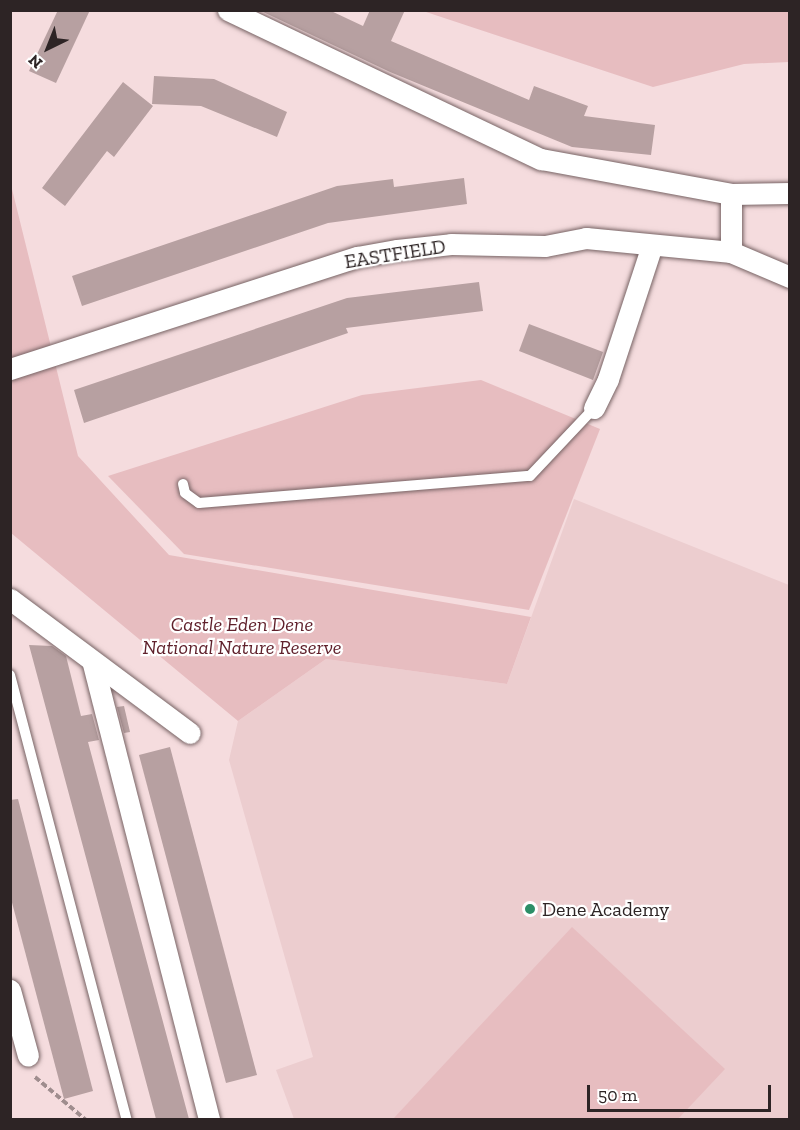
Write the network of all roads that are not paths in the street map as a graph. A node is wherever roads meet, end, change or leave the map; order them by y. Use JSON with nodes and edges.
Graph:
{"nodes":[{"id":1,"x":228,"y":10,"type":"edge"},
{"id":2,"x":789,"y":193,"type":"edge"},
{"id":3,"x":731,"y":194,"type":"junction"},
{"id":4,"x":651,"y":248,"type":"junction"},
{"id":5,"x":731,"y":252,"type":"junction"},
{"id":6,"x":789,"y":277,"type":"edge"},
{"id":7,"x":10,"y":369,"type":"edge"},
{"id":8,"x":594,"y":408,"type":"joint"},
{"id":9,"x":183,"y":484,"type":"dead end"},
{"id":10,"x":10,"y":599,"type":"edge"},
{"id":11,"x":93,"y":664,"type":"junction"},
{"id":12,"x":10,"y":675,"type":"edge"},
{"id":13,"x":190,"y":733,"type":"dead end"},
{"id":14,"x":10,"y":990,"type":"edge"},
{"id":15,"x":26,"y":1063,"type":"road end"},
{"id":16,"x":127,"y":1119,"type":"edge"},
{"id":17,"x":209,"y":1119,"type":"edge"}],
"edges":[{"from":1,"to":3,"type":"street"},
{"from":2,"to":3,"type":"street"},
{"from":3,"to":5,"type":"street"},
{"from":4,"to":5,"type":"street","name":"EASTFIELD"},
{"from":4,"to":7,"type":"street","name":"EASTFIELD"},
{"from":4,"to":8,"type":"street"},
{"from":5,"to":6,"type":"street","name":"EASTFIELD"},
{"from":8,"to":9,"type":"lane"},
{"from":10,"to":11,"type":"street"},
{"from":11,"to":13,"type":"street"},
{"from":11,"to":17,"type":"street"},
{"from":12,"to":16,"type":"lane"},
{"from":14,"to":15,"type":"street"}]}
